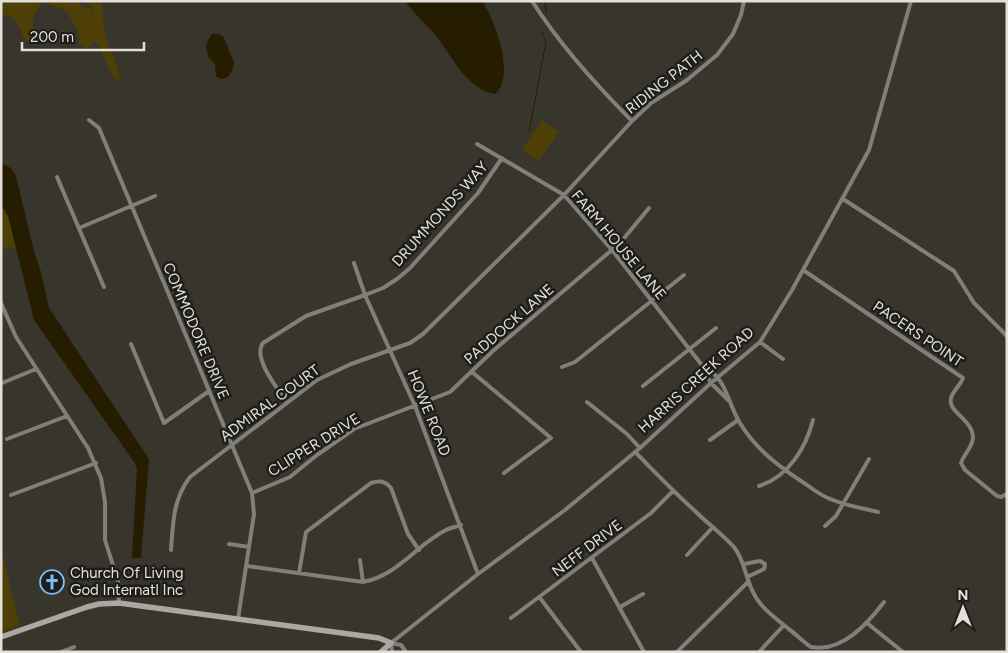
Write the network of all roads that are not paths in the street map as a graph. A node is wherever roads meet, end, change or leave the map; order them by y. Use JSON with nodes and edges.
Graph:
{"nodes":[{"id":1,"x":532,"y":1,"type":"edge"},
{"id":2,"x":744,"y":1,"type":"edge"},
{"id":3,"x":911,"y":1,"type":"edge"},
{"id":4,"x":89,"y":120,"type":"dead end"},
{"id":5,"x":632,"y":121,"type":"junction"},
{"id":6,"x":477,"y":144,"type":"dead end"},
{"id":7,"x":502,"y":158,"type":"junction"},
{"id":8,"x":56,"y":177,"type":"dead end"},
{"id":9,"x":564,"y":195,"type":"junction"},
{"id":10,"x":154,"y":196,"type":"dead end"},
{"id":11,"x":843,"y":199,"type":"junction"},
{"id":12,"x":131,"y":205,"type":"junction"},
{"id":13,"x":649,"y":208,"type":"dead end"},
{"id":14,"x":79,"y":228,"type":"junction"},
{"id":15,"x":612,"y":250,"type":"junction"},
{"id":16,"x":354,"y":263,"type":"dead end"},
{"id":17,"x":803,"y":270,"type":"junction"},
{"id":18,"x":684,"y":275,"type":"dead end"},
{"id":19,"x":104,"y":287,"type":"dead end"},
{"id":20,"x":365,"y":295,"type":"junction"},
{"id":21,"x":651,"y":300,"type":"junction"},
{"id":22,"x":1,"y":304,"type":"edge"},
{"id":23,"x":716,"y":328,"type":"dead end"},
{"id":24,"x":1007,"y":336,"type":"edge"},
{"id":25,"x":760,"y":342,"type":"junction"},
{"id":26,"x":131,"y":344,"type":"dead end"},
{"id":27,"x":689,"y":349,"type":"junction"},
{"id":28,"x":391,"y":351,"type":"junction"},
{"id":29,"x":783,"y":358,"type":"dead end"},
{"id":30,"x":701,"y":364,"type":"junction"},
{"id":31,"x":562,"y":368,"type":"dead end"},
{"id":32,"x":36,"y":369,"type":"junction"},
{"id":33,"x":472,"y":372,"type":"junction"},
{"id":34,"x":718,"y":377,"type":"junction"},
{"id":35,"x":2,"y":383,"type":"edge"},
{"id":36,"x":711,"y":383,"type":"junction"},
{"id":37,"x":643,"y":386,"type":"dead end"},
{"id":38,"x":209,"y":391,"type":"junction"},
{"id":39,"x":728,"y":400,"type":"junction"},
{"id":40,"x":287,"y":402,"type":"junction"},
{"id":41,"x":587,"y":402,"type":"dead end"},
{"id":42,"x":415,"y":406,"type":"junction"},
{"id":43,"x":67,"y":416,"type":"junction"},
{"id":44,"x":738,"y":420,"type":"junction"},
{"id":45,"x":813,"y":420,"type":"dead end"},
{"id":46,"x":7,"y":439,"type":"dead end"},
{"id":47,"x":710,"y":440,"type":"dead end"},
{"id":48,"x":232,"y":444,"type":"junction"},
{"id":49,"x":640,"y":448,"type":"junction"},
{"id":50,"x":635,"y":452,"type":"junction"},
{"id":51,"x":869,"y":459,"type":"dead end"},
{"id":52,"x":96,"y":463,"type":"junction"},
{"id":53,"x":784,"y":470,"type":"junction"},
{"id":54,"x":504,"y":473,"type":"dead end"},
{"id":55,"x":759,"y":486,"type":"dead end"},
{"id":56,"x":673,"y":491,"type":"junction"},
{"id":57,"x":252,"y":493,"type":"junction"},
{"id":58,"x":1007,"y":494,"type":"edge"},
{"id":59,"x":11,"y":496,"type":"dead end"},
{"id":60,"x":843,"y":504,"type":"junction"},
{"id":61,"x":878,"y":512,"type":"dead end"},
{"id":62,"x":460,"y":525,"type":"junction"},
{"id":63,"x":825,"y":526,"type":"dead end"},
{"id":64,"x":712,"y":527,"type":"junction"},
{"id":65,"x":229,"y":544,"type":"dead end"},
{"id":66,"x":249,"y":547,"type":"junction"},
{"id":67,"x":171,"y":550,"type":"dead end"},
{"id":68,"x":419,"y":550,"type":"junction"},
{"id":69,"x":687,"y":555,"type":"dead end"},
{"id":70,"x":592,"y":558,"type":"junction"},
{"id":71,"x":360,"y":560,"type":"dead end"},
{"id":72,"x":744,"y":564,"type":"junction"},
{"id":73,"x":247,"y":566,"type":"junction"},
{"id":74,"x":299,"y":573,"type":"junction"},
{"id":75,"x":478,"y":574,"type":"junction"},
{"id":76,"x":748,"y":579,"type":"junction"},
{"id":77,"x":363,"y":582,"type":"junction"},
{"id":78,"x":643,"y":594,"type":"dead end"},
{"id":79,"x":540,"y":598,"type":"junction"},
{"id":80,"x":884,"y":602,"type":"dead end"},
{"id":81,"x":120,"y":603,"type":"junction"},
{"id":82,"x":620,"y":606,"type":"junction"},
{"id":83,"x":511,"y":618,"type":"dead end"},
{"id":84,"x":238,"y":619,"type":"junction"},
{"id":85,"x":867,"y":624,"type":"junction"},
{"id":86,"x":784,"y":625,"type":"junction"},
{"id":87,"x":1,"y":636,"type":"edge"},
{"id":88,"x":391,"y":643,"type":"junction"},
{"id":89,"x":74,"y":647,"type":"dead end"},
{"id":90,"x":61,"y":652,"type":"edge"},
{"id":91,"x":381,"y":652,"type":"edge"},
{"id":92,"x":392,"y":652,"type":"edge"},
{"id":93,"x":406,"y":652,"type":"edge"},
{"id":94,"x":581,"y":652,"type":"edge"},
{"id":95,"x":644,"y":652,"type":"edge"},
{"id":96,"x":677,"y":652,"type":"edge"},
{"id":97,"x":759,"y":652,"type":"edge"},
{"id":98,"x":903,"y":652,"type":"edge"}],
"edges":[{"from":1,"to":5,"type":"street"},
{"from":2,"to":5,"type":"street","name":"RIDING PATH"},
{"from":3,"to":11,"type":"street","name":"HARRIS CREEK ROAD"},
{"from":4,"to":12,"type":"street","name":"COMMODORE DRIVE"},
{"from":5,"to":9,"type":"street","name":"RIDING PATH"},
{"from":6,"to":7,"type":"street","name":"FARM HOUSE LANE"},
{"from":7,"to":9,"type":"street","name":"FARM HOUSE LANE"},
{"from":7,"to":20,"type":"street","name":"DRUMMONDS WAY"},
{"from":8,"to":14,"type":"street"},
{"from":9,"to":15,"type":"street","name":"FARM HOUSE LANE"},
{"from":9,"to":28,"type":"street","name":"ADMIRAL COURT"},
{"from":10,"to":12,"type":"street"},
{"from":11,"to":17,"type":"street","name":"HARRIS CREEK ROAD"},
{"from":11,"to":24,"type":"street"},
{"from":12,"to":14,"type":"street"},
{"from":12,"to":38,"type":"street","name":"COMMODORE DRIVE"},
{"from":13,"to":15,"type":"street","name":"PADDOCK LANE"},
{"from":14,"to":19,"type":"street"},
{"from":15,"to":21,"type":"street","name":"FARM HOUSE LANE"},
{"from":15,"to":33,"type":"street","name":"PADDOCK LANE"},
{"from":16,"to":20,"type":"street","name":"HOWE ROAD"},
{"from":17,"to":25,"type":"street","name":"HARRIS CREEK ROAD"},
{"from":17,"to":58,"type":"street","name":"PACERS POINT"},
{"from":18,"to":21,"type":"street"},
{"from":20,"to":28,"type":"street","name":"HOWE ROAD"},
{"from":20,"to":40,"type":"street","name":"DRUMMONDS WAY"},
{"from":21,"to":27,"type":"street","name":"FARM HOUSE LANE"},
{"from":21,"to":31,"type":"street"},
{"from":22,"to":32,"type":"street"},
{"from":23,"to":27,"type":"street"},
{"from":25,"to":29,"type":"street"},
{"from":25,"to":34,"type":"street","name":"HARRIS CREEK ROAD"},
{"from":26,"to":38,"type":"street"},
{"from":27,"to":30,"type":"street","name":"FARM HOUSE LANE"},
{"from":27,"to":37,"type":"street"},
{"from":28,"to":40,"type":"street","name":"ADMIRAL COURT"},
{"from":28,"to":42,"type":"street","name":"HOWE ROAD"},
{"from":30,"to":34,"type":"street","name":"FARM HOUSE LANE"},
{"from":30,"to":36,"type":"street","name":"FARM HOUSE LANE"},
{"from":32,"to":35,"type":"street"},
{"from":32,"to":43,"type":"street"},
{"from":33,"to":42,"type":"street","name":"PADDOCK LANE"},
{"from":33,"to":54,"type":"street"},
{"from":34,"to":36,"type":"street","name":"HARRIS CREEK ROAD"},
{"from":34,"to":39,"type":"street"},
{"from":36,"to":39,"type":"street","name":"FARM HOUSE LANE"},
{"from":36,"to":49,"type":"street","name":"HARRIS CREEK ROAD"},
{"from":38,"to":48,"type":"street","name":"COMMODORE DRIVE"},
{"from":39,"to":44,"type":"street"},
{"from":40,"to":48,"type":"street","name":"ADMIRAL COURT"},
{"from":41,"to":49,"type":"street"},
{"from":42,"to":57,"type":"street","name":"CLIPPER DRIVE"},
{"from":42,"to":62,"type":"street","name":"HOWE ROAD"},
{"from":43,"to":46,"type":"street"},
{"from":43,"to":52,"type":"street"},
{"from":44,"to":47,"type":"street"},
{"from":44,"to":53,"type":"street"},
{"from":45,"to":53,"type":"street"},
{"from":48,"to":57,"type":"street","name":"COMMODORE DRIVE"},
{"from":48,"to":67,"type":"street","name":"ADMIRAL COURT"},
{"from":49,"to":50,"type":"street","name":"HARRIS CREEK ROAD"},
{"from":50,"to":56,"type":"street"},
{"from":50,"to":75,"type":"street","name":"HARRIS CREEK ROAD"},
{"from":51,"to":60,"type":"street"},
{"from":52,"to":59,"type":"street"},
{"from":52,"to":81,"type":"street"},
{"from":53,"to":55,"type":"street"},
{"from":53,"to":60,"type":"street"},
{"from":56,"to":64,"type":"street"},
{"from":56,"to":70,"type":"street","name":"NEFF DRIVE"},
{"from":57,"to":66,"type":"street","name":"COMMODORE DRIVE"},
{"from":60,"to":61,"type":"street"},
{"from":60,"to":63,"type":"street"},
{"from":62,"to":68,"type":"street"},
{"from":62,"to":75,"type":"street","name":"HOWE ROAD"},
{"from":64,"to":69,"type":"street"},
{"from":64,"to":72,"type":"street"},
{"from":65,"to":66,"type":"street"},
{"from":66,"to":73,"type":"street","name":"COMMODORE DRIVE"},
{"from":68,"to":74,"type":"street"},
{"from":68,"to":77,"type":"street"},
{"from":70,"to":79,"type":"street","name":"NEFF DRIVE"},
{"from":70,"to":82,"type":"street"},
{"from":71,"to":77,"type":"street"},
{"from":72,"to":76,"type":"street"},
{"from":72,"to":76,"type":"street"},
{"from":73,"to":74,"type":"street"},
{"from":73,"to":84,"type":"street","name":"COMMODORE DRIVE"},
{"from":74,"to":77,"type":"street"},
{"from":75,"to":88,"type":"street","name":"HARRIS CREEK ROAD"},
{"from":76,"to":86,"type":"street"},
{"from":76,"to":96,"type":"street"},
{"from":78,"to":82,"type":"street"},
{"from":79,"to":83,"type":"street","name":"NEFF DRIVE"},
{"from":79,"to":94,"type":"street"},
{"from":80,"to":85,"type":"street"},
{"from":81,"to":84,"type":"street"},
{"from":81,"to":87,"type":"street"},
{"from":82,"to":95,"type":"street"},
{"from":84,"to":88,"type":"street"},
{"from":85,"to":86,"type":"street"},
{"from":85,"to":98,"type":"street"},
{"from":86,"to":97,"type":"street"},
{"from":88,"to":91,"type":"street","name":"HARRIS CREEK ROAD"},
{"from":88,"to":92,"type":"street"},
{"from":88,"to":93,"type":"street"},
{"from":89,"to":90,"type":"street"}]}
